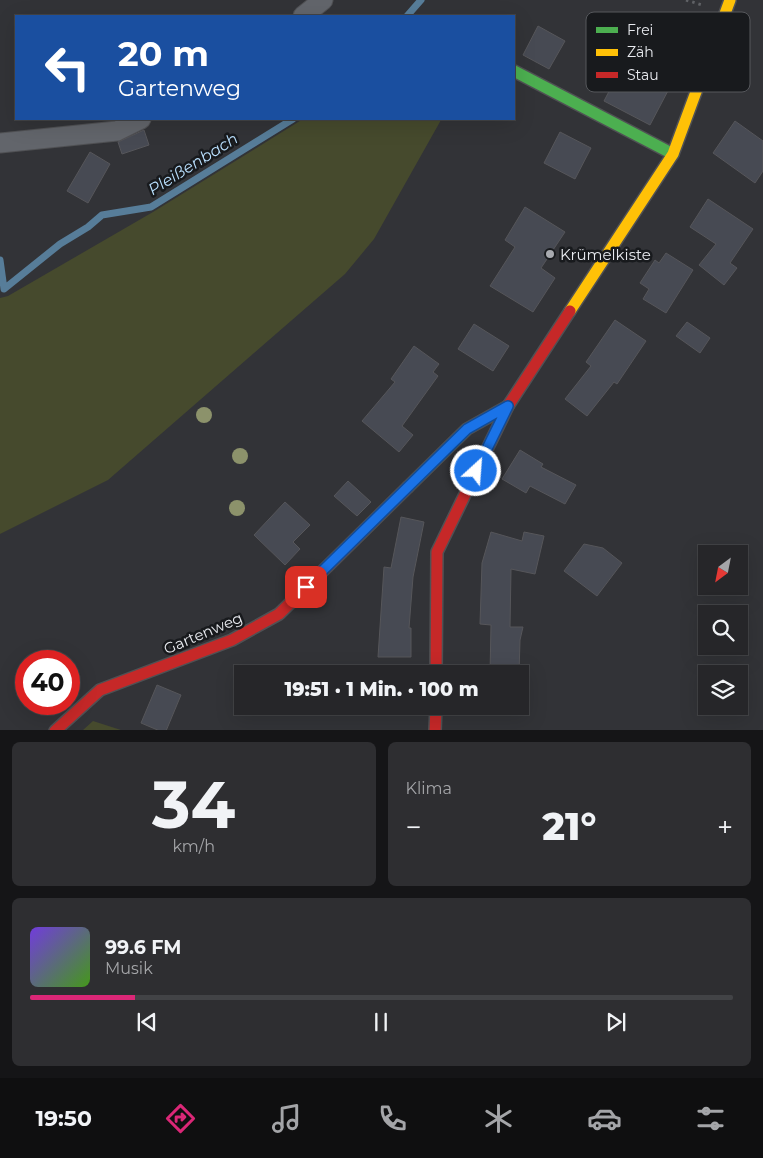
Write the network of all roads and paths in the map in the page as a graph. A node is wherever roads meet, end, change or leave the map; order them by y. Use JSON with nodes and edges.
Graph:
{"nodes":[{"id":1,"x":323,"y":0,"type":"edge"},
{"id":2,"x":730,"y":0,"type":"edge"},
{"id":3,"x":726,"y":12,"type":"edge"},
{"id":4,"x":303,"y":15,"type":"edge"},
{"id":5,"x":515,"y":72,"type":"edge"},
{"id":6,"x":698,"y":92,"type":"edge"},
{"id":7,"x":139,"y":120,"type":"edge"},
{"id":8,"x":0,"y":143,"type":"edge"},
{"id":9,"x":673,"y":154,"type":"junction"},
{"id":10,"x":508,"y":406,"type":"junction"},
{"id":11,"x":436,"y":665,"type":"edge"},
{"id":12,"x":436,"y":715,"type":"edge"},
{"id":13,"x":55,"y":730,"type":"edge"},
{"id":14,"x":436,"y":730,"type":"edge"}],
"edges":[{"from":1,"to":4,"type":"street"},
{"from":2,"to":3,"type":"street"},
{"from":5,"to":9,"type":"street"},
{"from":6,"to":9,"type":"street"},
{"from":7,"to":8,"type":"street"},
{"from":9,"to":10,"type":"street"},
{"from":10,"to":11,"type":"street"},
{"from":10,"to":13,"type":"street","name":"Gartenweg"},
{"from":12,"to":14,"type":"street"}]}
